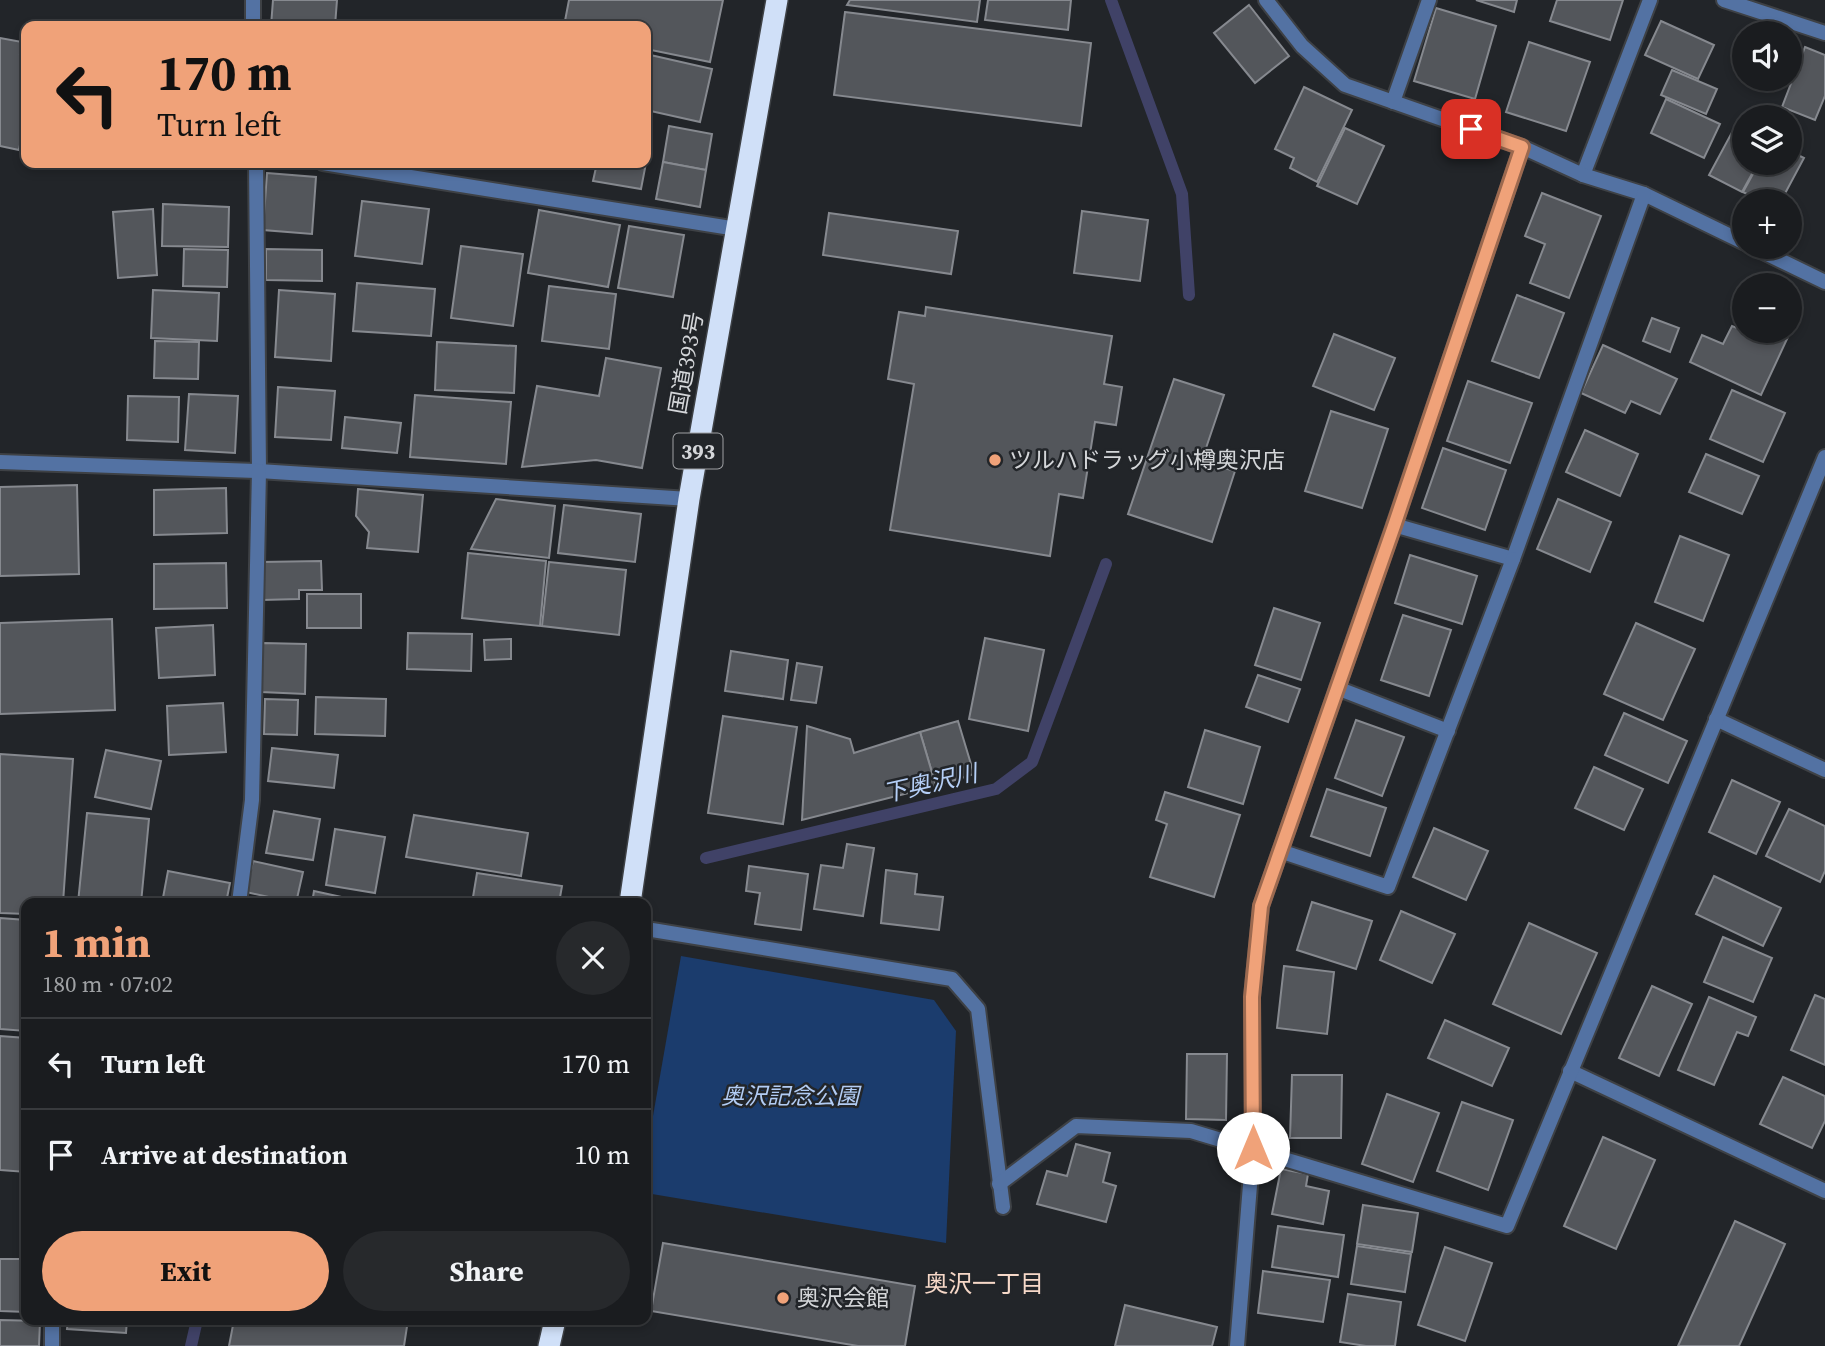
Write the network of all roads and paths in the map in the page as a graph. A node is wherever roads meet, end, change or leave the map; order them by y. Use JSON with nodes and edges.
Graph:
{"nodes":[{"id":1,"x":253,"y":0,"type":"edge"},
{"id":2,"x":777,"y":0,"type":"edge"},
{"id":3,"x":1266,"y":0,"type":"edge"},
{"id":4,"x":1429,"y":0,"type":"edge"},
{"id":5,"x":1650,"y":0,"type":"edge"},
{"id":6,"x":1724,"y":0,"type":"edge"},
{"id":7,"x":253,"y":21,"type":"edge"},
{"id":8,"x":1825,"y":33,"type":"edge"},
{"id":9,"x":1393,"y":102,"type":"junction"},
{"id":10,"x":1522,"y":147,"type":"junction"},
{"id":11,"x":256,"y":168,"type":"edge"},
{"id":12,"x":354,"y":168,"type":"edge"},
{"id":13,"x":1583,"y":174,"type":"junction"},
{"id":14,"x":1644,"y":194,"type":"junction"},
{"id":15,"x":737,"y":229,"type":"junction"},
{"id":16,"x":1732,"y":237,"type":"edge"},
{"id":17,"x":1778,"y":259,"type":"edge"},
{"id":18,"x":1825,"y":282,"type":"edge"},
{"id":19,"x":1825,"y":457,"type":"edge"},
{"id":20,"x":0,"y":462,"type":"edge"},
{"id":21,"x":259,"y":471,"type":"junction"},
{"id":22,"x":689,"y":499,"type":"junction"},
{"id":23,"x":1394,"y":526,"type":"junction"},
{"id":24,"x":1513,"y":559,"type":"junction"},
{"id":25,"x":1337,"y":688,"type":"junction"},
{"id":26,"x":1716,"y":719,"type":"junction"},
{"id":27,"x":1448,"y":731,"type":"junction"},
{"id":28,"x":1825,"y":770,"type":"edge"},
{"id":29,"x":1280,"y":852,"type":"junction"},
{"id":30,"x":240,"y":898,"type":"edge"},
{"id":31,"x":631,"y":898,"type":"edge"},
{"id":32,"x":651,"y":930,"type":"edge"},
{"id":33,"x":1570,"y":1071,"type":"junction"},
{"id":34,"x":1253,"y":1148,"type":"junction"},
{"id":35,"x":999,"y":1184,"type":"junction"},
{"id":36,"x":1825,"y":1191,"type":"edge"},
{"id":37,"x":1003,"y":1207,"type":"dead end"},
{"id":38,"x":52,"y":1325,"type":"edge"},
{"id":39,"x":554,"y":1325,"type":"edge"},
{"id":40,"x":52,"y":1346,"type":"edge"},
{"id":41,"x":550,"y":1346,"type":"edge"},
{"id":42,"x":1237,"y":1346,"type":"edge"}],
"edges":[{"from":1,"to":7,"type":"street"},
{"from":2,"to":15,"type":"highway","name":"国道393号","number":"393"},
{"from":3,"to":9,"type":"street"},
{"from":4,"to":9,"type":"street"},
{"from":5,"to":13,"type":"street"},
{"from":6,"to":8,"type":"street"},
{"from":9,"to":10,"type":"street"},
{"from":10,"to":13,"type":"street"},
{"from":10,"to":23,"type":"street"},
{"from":11,"to":21,"type":"street"},
{"from":12,"to":15,"type":"street"},
{"from":13,"to":14,"type":"street"},
{"from":14,"to":16,"type":"street"},
{"from":14,"to":24,"type":"street"},
{"from":15,"to":22,"type":"highway","name":"国道393号","number":"393"},
{"from":17,"to":18,"type":"street"},
{"from":19,"to":26,"type":"street"},
{"from":20,"to":21,"type":"street"},
{"from":21,"to":22,"type":"street"},
{"from":21,"to":30,"type":"street"},
{"from":22,"to":31,"type":"highway","name":"国道393号","number":"393"},
{"from":23,"to":24,"type":"street"},
{"from":23,"to":25,"type":"street"},
{"from":24,"to":27,"type":"street"},
{"from":25,"to":27,"type":"street"},
{"from":25,"to":29,"type":"street"},
{"from":26,"to":28,"type":"street"},
{"from":26,"to":33,"type":"street"},
{"from":27,"to":29,"type":"street"},
{"from":29,"to":34,"type":"street"},
{"from":32,"to":35,"type":"street"},
{"from":33,"to":34,"type":"street"},
{"from":33,"to":36,"type":"street"},
{"from":34,"to":35,"type":"street"},
{"from":34,"to":42,"type":"street"},
{"from":35,"to":37,"type":"street"},
{"from":38,"to":40,"type":"street"},
{"from":39,"to":41,"type":"highway"}]}
